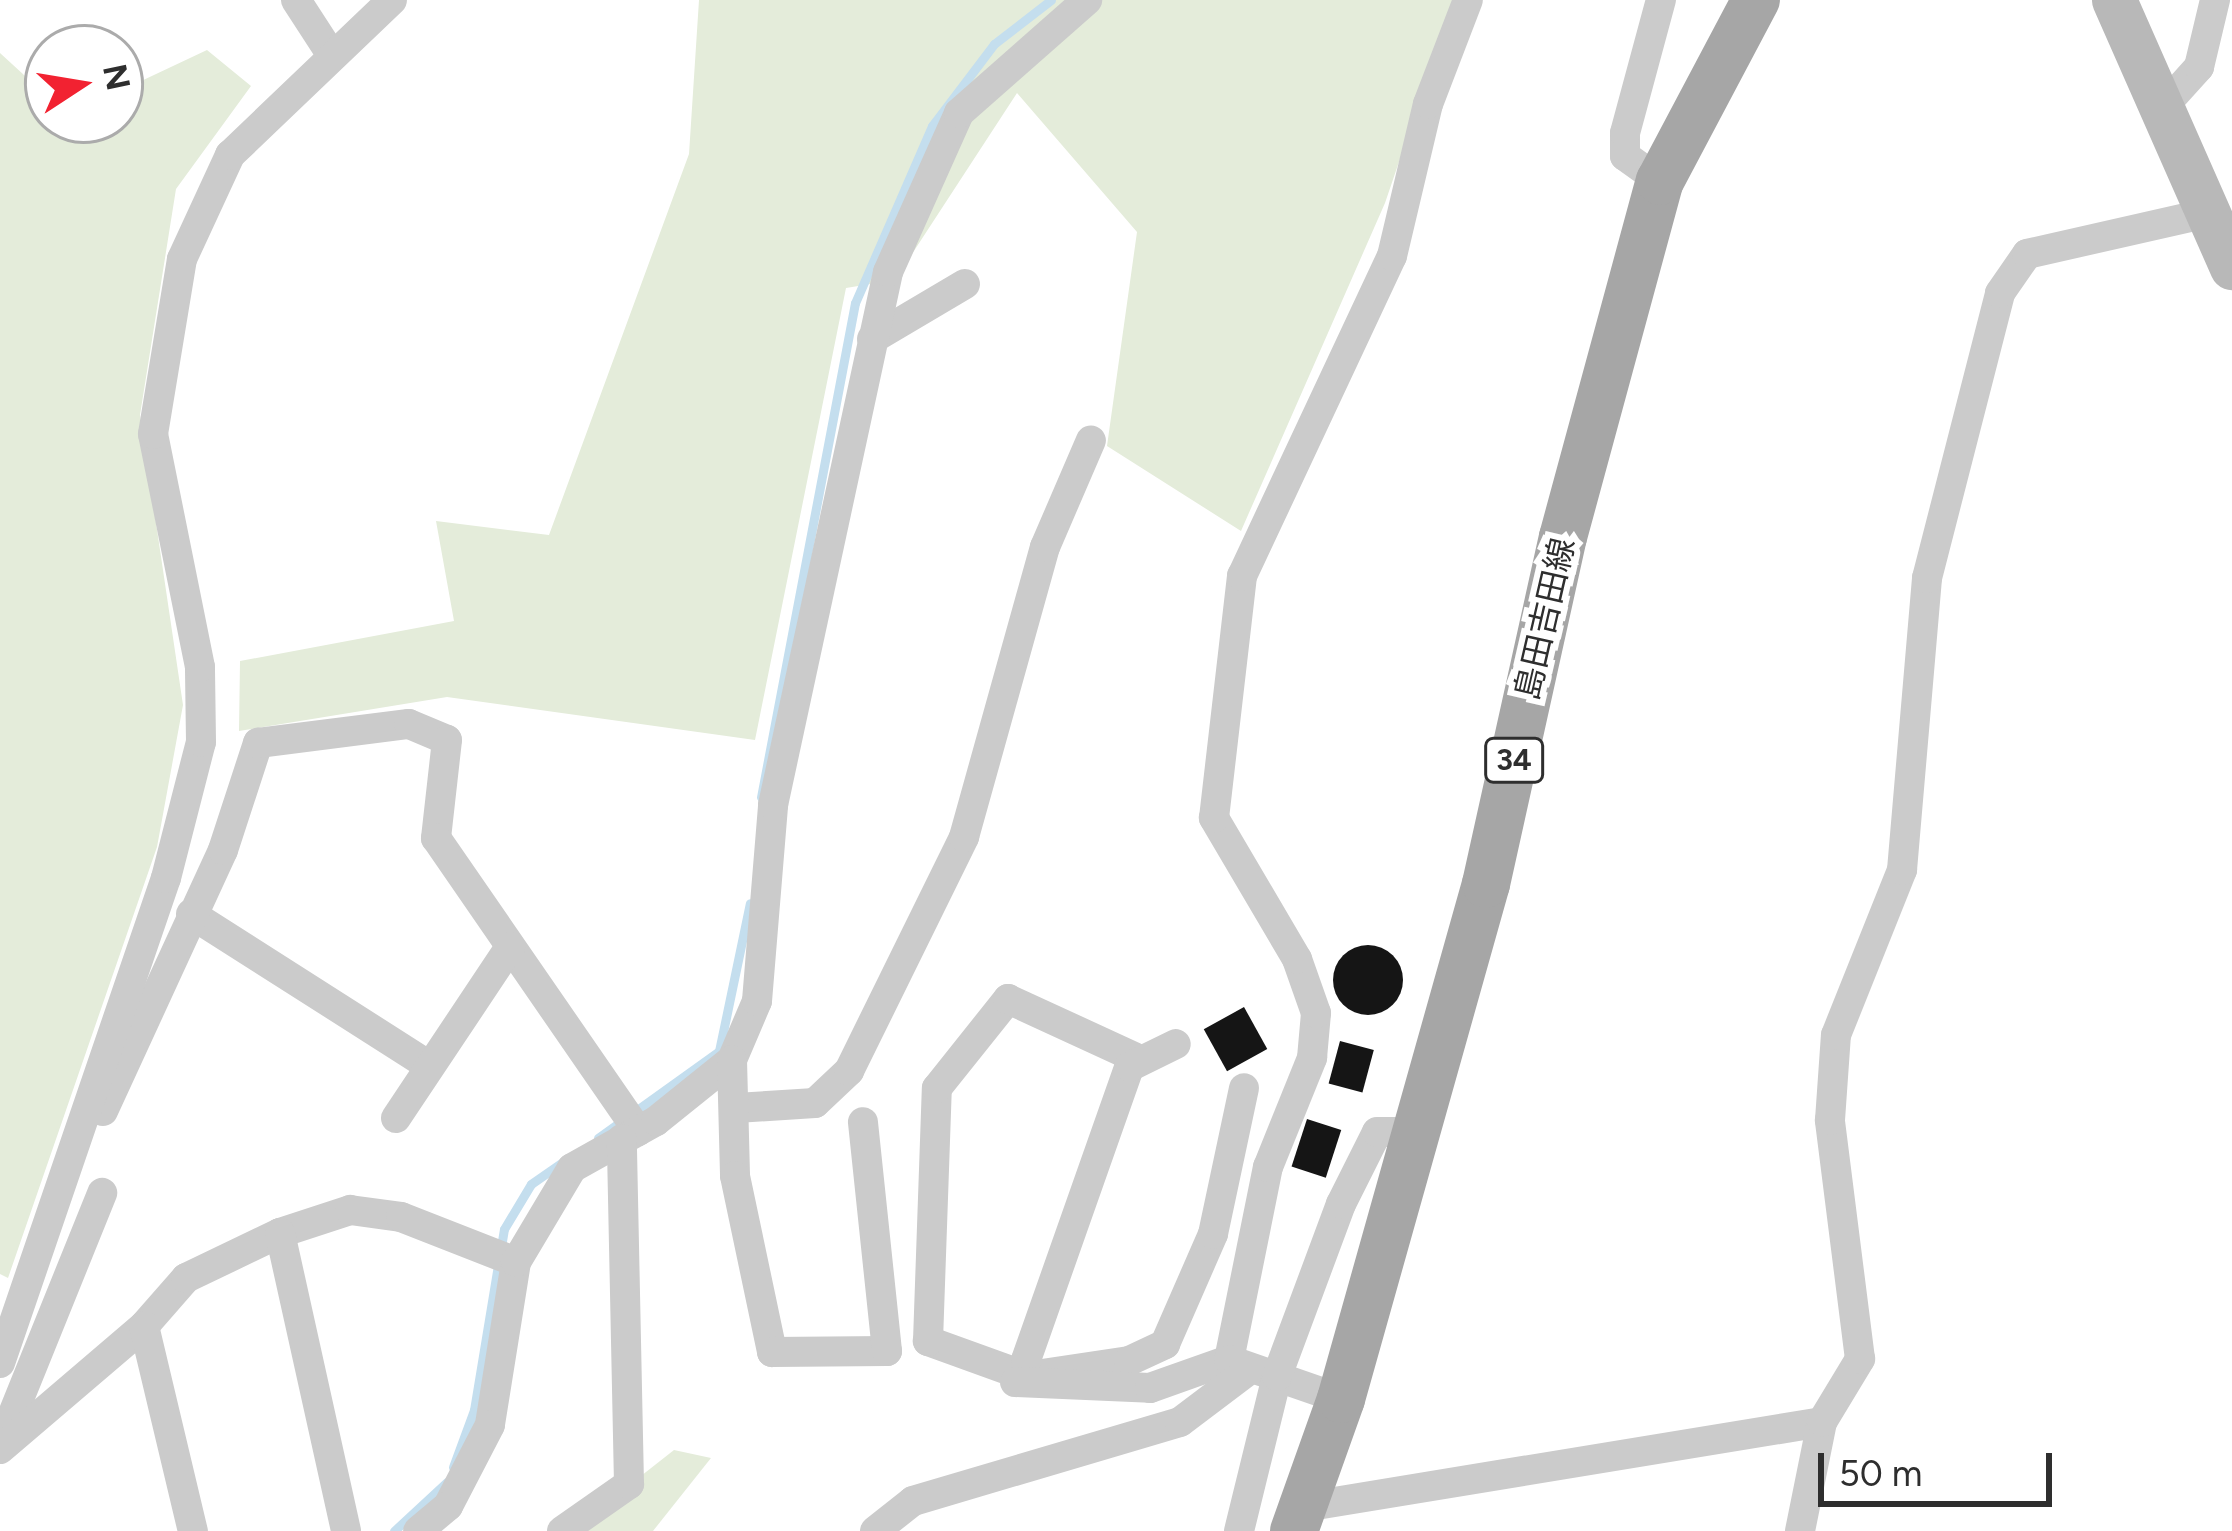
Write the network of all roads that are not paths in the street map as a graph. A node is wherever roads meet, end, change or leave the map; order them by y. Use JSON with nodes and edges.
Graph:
{"nodes":[{"id":1,"x":296,"y":0,"type":"edge"},
{"id":2,"x":392,"y":0,"type":"edge"},
{"id":3,"x":1087,"y":0,"type":"edge"},
{"id":4,"x":1468,"y":0,"type":"edge"},
{"id":5,"x":1661,"y":0,"type":"edge"},
{"id":6,"x":1756,"y":0,"type":"edge"},
{"id":7,"x":2114,"y":0,"type":"edge"},
{"id":8,"x":2215,"y":0,"type":"edge"},
{"id":9,"x":329,"y":52,"type":"junction"},
{"id":10,"x":2163,"y":107,"type":"junction"},
{"id":11,"x":1660,"y":181,"type":"junction"},
{"id":12,"x":2208,"y":213,"type":"junction"},
{"id":13,"x":2232,"y":267,"type":"edge"},
{"id":14,"x":965,"y":284,"type":"dead end"},
{"id":15,"x":872,"y":338,"type":"junction"},
{"id":16,"x":1091,"y":440,"type":"dead end"},
{"id":17,"x":191,"y":914,"type":"junction"},
{"id":18,"x":510,"y":946,"type":"junction"},
{"id":19,"x":1176,"y":1044,"type":"dead end"},
{"id":20,"x":1134,"y":1057,"type":"junction"},
{"id":21,"x":732,"y":1060,"type":"junction"},
{"id":22,"x":430,"y":1066,"type":"junction"},
{"id":23,"x":1244,"y":1088,"type":"dead end"},
{"id":24,"x":736,"y":1108,"type":"junction"},
{"id":25,"x":396,"y":1118,"type":"dead end"},
{"id":26,"x":863,"y":1122,"type":"dead end"},
{"id":27,"x":1417,"y":1132,"type":"junction"},
{"id":28,"x":632,"y":1133,"type":"junction"},
{"id":29,"x":77,"y":1140,"type":"junction"},
{"id":30,"x":102,"y":1193,"type":"dead end"},
{"id":31,"x":280,"y":1233,"type":"junction"},
{"id":32,"x":515,"y":1262,"type":"junction"},
{"id":33,"x":144,"y":1326,"type":"junction"},
{"id":34,"x":886,"y":1351,"type":"junction"},
{"id":35,"x":0,"y":1363,"type":"edge"},
{"id":36,"x":1262,"y":1372,"type":"junction"},
{"id":37,"x":1030,"y":1381,"type":"junction"},
{"id":38,"x":1336,"y":1397,"type":"junction"},
{"id":39,"x":1822,"y":1422,"type":"junction"},
{"id":40,"x":0,"y":1448,"type":"edge"},
{"id":41,"x":1299,"y":1519,"type":"edge"},
{"id":42,"x":194,"y":1531,"type":"edge"},
{"id":43,"x":346,"y":1531,"type":"edge"},
{"id":44,"x":418,"y":1531,"type":"edge"},
{"id":45,"x":562,"y":1531,"type":"edge"},
{"id":46,"x":875,"y":1531,"type":"edge"},
{"id":47,"x":1238,"y":1531,"type":"edge"},
{"id":48,"x":1800,"y":1531,"type":"edge"}],
"edges":[{"from":1,"to":9,"type":"street"},
{"from":2,"to":9,"type":"street"},
{"from":3,"to":15,"type":"street"},
{"from":4,"to":36,"type":"street"},
{"from":5,"to":11,"type":"street"},
{"from":6,"to":11,"type":"main road","name":"島田吉田線","number":"34"},
{"from":7,"to":10,"type":"street"},
{"from":8,"to":10,"type":"street"},
{"from":9,"to":29,"type":"street"},
{"from":10,"to":12,"type":"street"},
{"from":11,"to":27,"type":"main road","name":"島田吉田線","number":"34"},
{"from":12,"to":13,"type":"street"},
{"from":12,"to":39,"type":"street"},
{"from":14,"to":15,"type":"street"},
{"from":15,"to":21,"type":"street"},
{"from":16,"to":24,"type":"street"},
{"from":17,"to":18,"type":"street"},
{"from":17,"to":22,"type":"street"},
{"from":17,"to":29,"type":"street"},
{"from":18,"to":22,"type":"street"},
{"from":18,"to":28,"type":"street"},
{"from":19,"to":20,"type":"street"},
{"from":20,"to":37,"type":"street"},
{"from":20,"to":37,"type":"street"},
{"from":21,"to":24,"type":"street"},
{"from":21,"to":28,"type":"street"},
{"from":22,"to":25,"type":"street"},
{"from":23,"to":37,"type":"street"},
{"from":24,"to":34,"type":"street"},
{"from":26,"to":34,"type":"street"},
{"from":27,"to":36,"type":"street"},
{"from":27,"to":38,"type":"main road","name":"島田吉田線","number":"34"},
{"from":28,"to":32,"type":"street"},
{"from":28,"to":45,"type":"street"},
{"from":29,"to":35,"type":"street"},
{"from":30,"to":40,"type":"street"},
{"from":31,"to":32,"type":"street"},
{"from":31,"to":33,"type":"street"},
{"from":31,"to":43,"type":"street"},
{"from":32,"to":44,"type":"street"},
{"from":33,"to":40,"type":"street"},
{"from":33,"to":42,"type":"street"},
{"from":34,"to":37,"type":"street"},
{"from":36,"to":37,"type":"street"},
{"from":36,"to":38,"type":"street"},
{"from":36,"to":46,"type":"street"},
{"from":36,"to":47,"type":"street"},
{"from":38,"to":41,"type":"main road","name":"島田吉田線","number":"34"},
{"from":39,"to":41,"type":"street"},
{"from":39,"to":48,"type":"street"}]}
